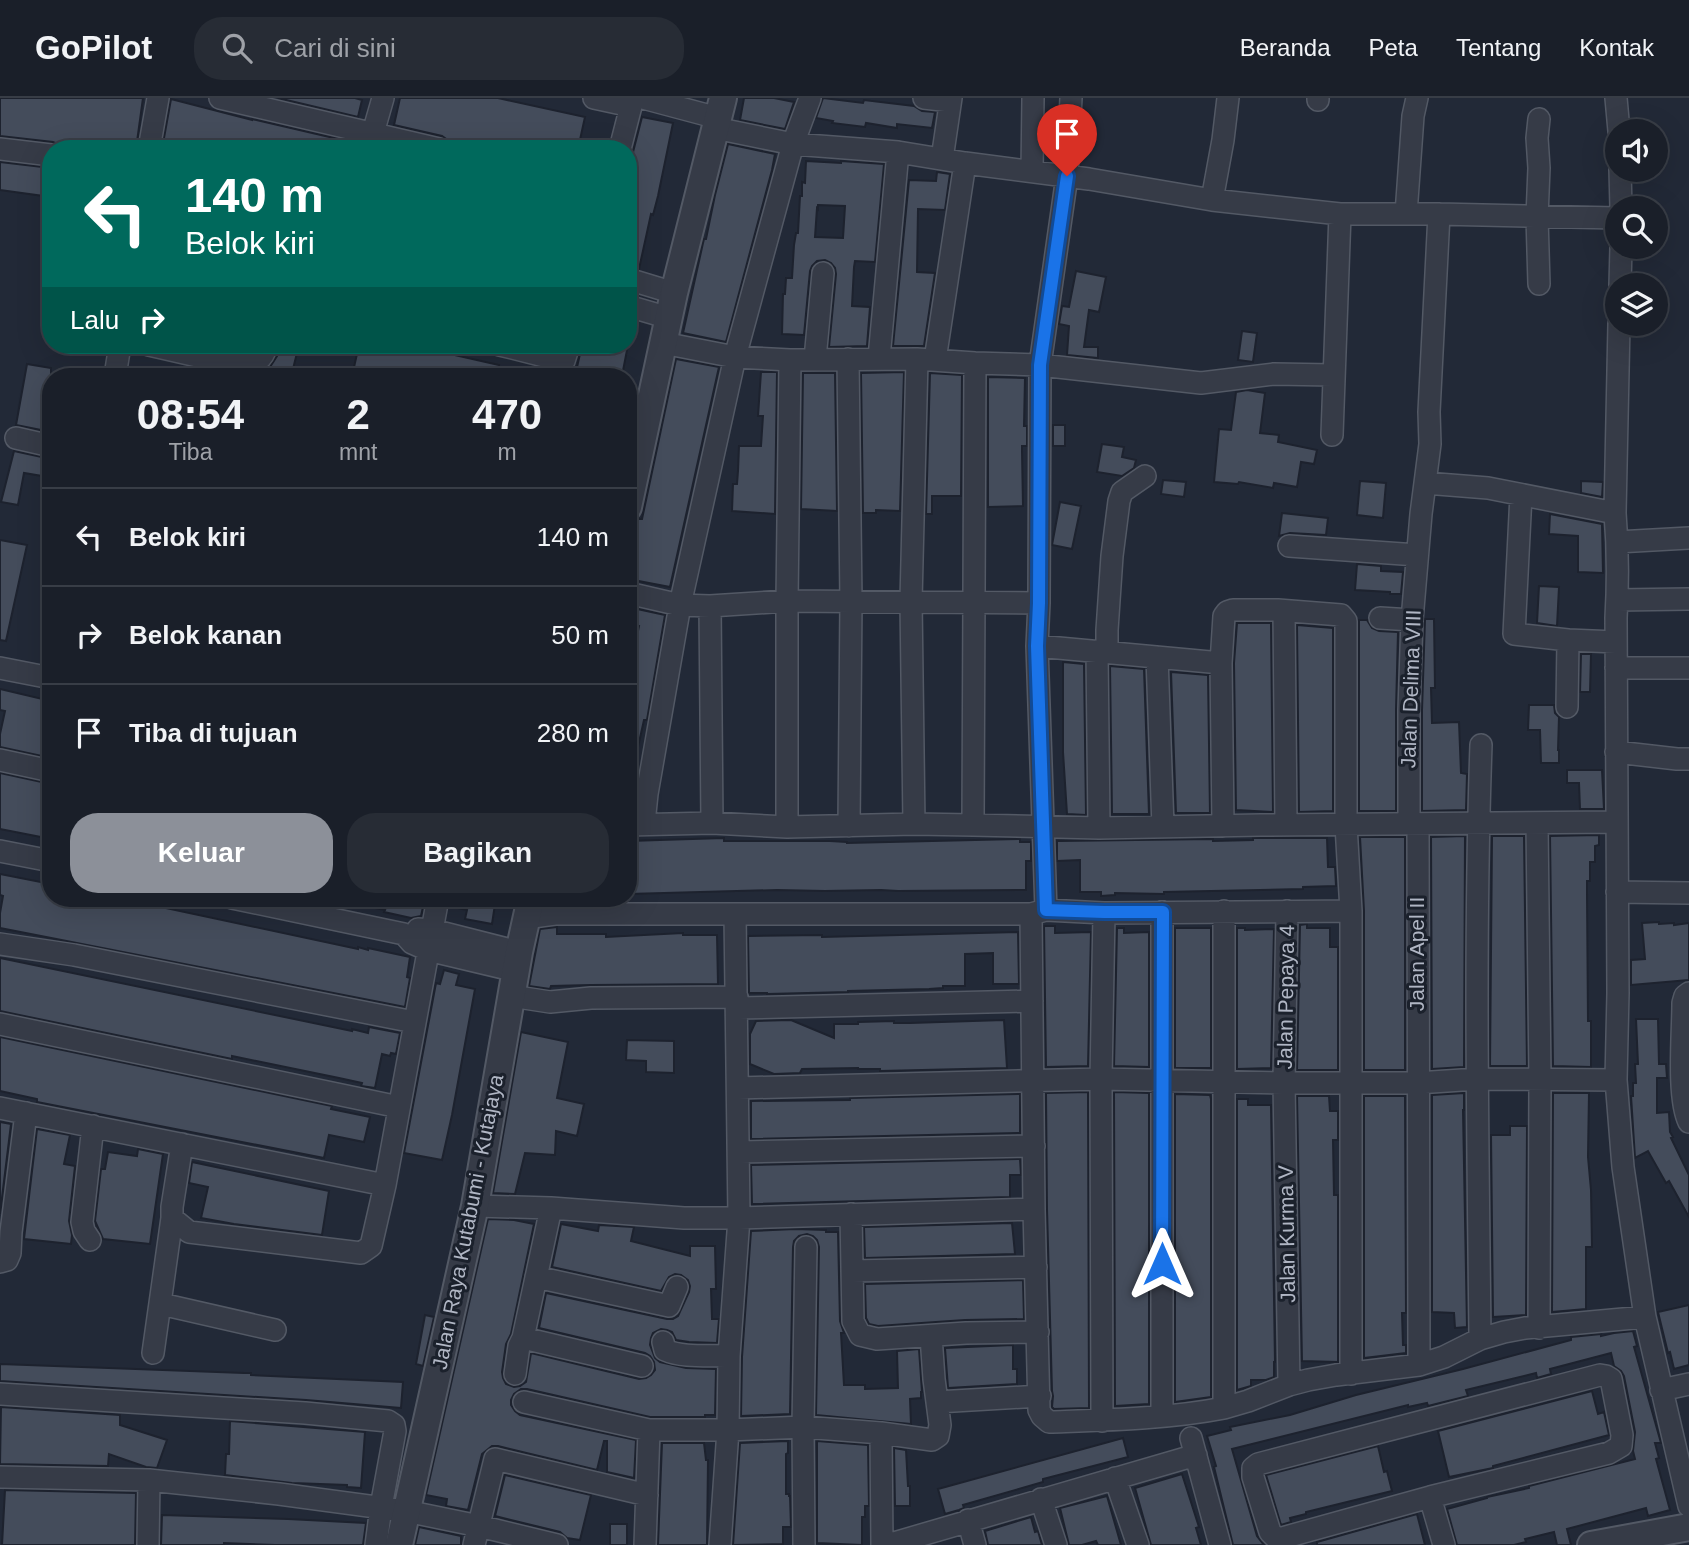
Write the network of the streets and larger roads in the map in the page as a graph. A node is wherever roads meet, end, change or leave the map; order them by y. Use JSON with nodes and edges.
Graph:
{"nodes":[{"id":1,"x":158,"y":98,"type":"edge"},
{"id":2,"x":220,"y":98,"type":"edge"},
{"id":3,"x":383,"y":98,"type":"edge"},
{"id":4,"x":594,"y":98,"type":"edge"},
{"id":5,"x":810,"y":98,"type":"edge"},
{"id":6,"x":923,"y":98,"type":"edge"},
{"id":7,"x":1033,"y":98,"type":"edge"},
{"id":8,"x":1071,"y":98,"type":"edge"},
{"id":9,"x":1228,"y":98,"type":"edge"},
{"id":10,"x":1417,"y":98,"type":"edge"},
{"id":11,"x":1616,"y":98,"type":"edge"},
{"id":12,"x":950,"y":99,"type":"edge"},
{"id":13,"x":635,"y":101,"type":"edge"},
{"id":14,"x":720,"y":108,"type":"edge"},
{"id":15,"x":1539,"y":119,"type":"dead end"},
{"id":16,"x":1618,"y":119,"type":"edge"},
{"id":17,"x":151,"y":140,"type":"edge"},
{"id":18,"x":367,"y":140,"type":"edge"},
{"id":19,"x":371,"y":140,"type":"edge"},
{"id":20,"x":623,"y":140,"type":"edge"},
{"id":21,"x":793,"y":144,"type":"junction"},
{"id":22,"x":0,"y":149,"type":"edge"},
{"id":23,"x":898,"y":152,"type":"junction"},
{"id":24,"x":42,"y":154,"type":"edge"},
{"id":25,"x":942,"y":159,"type":"junction"},
{"id":26,"x":965,"y":163,"type":"junction"},
{"id":27,"x":1032,"y":171,"type":"junction"},
{"id":28,"x":1067,"y":176,"type":"junction"},
{"id":29,"x":1212,"y":200,"type":"junction"},
{"id":30,"x":1340,"y":214,"type":"junction"},
{"id":31,"x":1406,"y":214,"type":"junction"},
{"id":32,"x":1439,"y":214,"type":"junction"},
{"id":33,"x":1537,"y":217,"type":"junction"},
{"id":34,"x":1605,"y":218,"type":"edge"},
{"id":35,"x":823,"y":273,"type":"dead end"},
{"id":36,"x":1539,"y":284,"type":"dead end"},
{"id":37,"x":637,"y":288,"type":"edge"},
{"id":38,"x":637,"y":309,"type":"edge"},
{"id":39,"x":669,"y":318,"type":"junction"},
{"id":40,"x":1619,"y":336,"type":"edge"},
{"id":41,"x":188,"y":354,"type":"edge"},
{"id":42,"x":265,"y":354,"type":"edge"},
{"id":43,"x":537,"y":354,"type":"edge"},
{"id":44,"x":567,"y":354,"type":"edge"},
{"id":45,"x":735,"y":357,"type":"junction"},
{"id":46,"x":879,"y":358,"type":"junction"},
{"id":47,"x":815,"y":359,"type":"junction"},
{"id":48,"x":848,"y":359,"type":"junction"},
{"id":49,"x":926,"y":359,"type":"junction"},
{"id":50,"x":790,"y":360,"type":"junction"},
{"id":51,"x":975,"y":363,"type":"junction"},
{"id":52,"x":1040,"y":365,"type":"junction"},
{"id":53,"x":1333,"y":375,"type":"junction"},
{"id":54,"x":1332,"y":435,"type":"dead end"},
{"id":55,"x":16,"y":438,"type":"dead end"},
{"id":56,"x":42,"y":444,"type":"edge"},
{"id":57,"x":637,"y":449,"type":"edge"},
{"id":58,"x":1145,"y":476,"type":"dead end"},
{"id":59,"x":1425,"y":483,"type":"junction"},
{"id":60,"x":1521,"y":495,"type":"junction"},
{"id":61,"x":1615,"y":513,"type":"junction"},
{"id":62,"x":1689,"y":538,"type":"edge"},
{"id":63,"x":1617,"y":542,"type":"junction"},
{"id":64,"x":1289,"y":546,"type":"dead end"},
{"id":65,"x":1417,"y":555,"type":"junction"},
{"id":66,"x":637,"y":595,"type":"edge"},
{"id":67,"x":1689,"y":598,"type":"edge"},
{"id":68,"x":1617,"y":600,"type":"junction"},
{"id":69,"x":787,"y":601,"type":"junction"},
{"id":70,"x":851,"y":601,"type":"junction"},
{"id":71,"x":911,"y":601,"type":"junction"},
{"id":72,"x":975,"y":602,"type":"junction"},
{"id":73,"x":1039,"y":603,"type":"junction"},
{"id":74,"x":680,"y":605,"type":"junction"},
{"id":75,"x":710,"y":606,"type":"junction"},
{"id":76,"x":1284,"y":611,"type":"junction"},
{"id":77,"x":1380,"y":618,"type":"dead end"},
{"id":78,"x":1412,"y":620,"type":"junction"},
{"id":79,"x":1568,"y":640,"type":"junction"},
{"id":80,"x":1616,"y":642,"type":"junction"},
{"id":81,"x":1037,"y":646,"type":"junction"},
{"id":82,"x":1102,"y":651,"type":"junction"},
{"id":83,"x":1157,"y":657,"type":"junction"},
{"id":84,"x":1221,"y":663,"type":"junction"},
{"id":85,"x":0,"y":668,"type":"edge"},
{"id":86,"x":1616,"y":668,"type":"junction"},
{"id":87,"x":1689,"y":668,"type":"edge"},
{"id":88,"x":42,"y":674,"type":"edge"},
{"id":89,"x":1567,"y":707,"type":"dead end"},
{"id":90,"x":1481,"y":745,"type":"dead end"},
{"id":91,"x":1616,"y":752,"type":"junction"},
{"id":92,"x":1689,"y":759,"type":"edge"},
{"id":93,"x":0,"y":760,"type":"edge"},
{"id":94,"x":42,"y":769,"type":"edge"},
{"id":95,"x":637,"y":822,"type":"edge"},
{"id":96,"x":1616,"y":822,"type":"junction"},
{"id":97,"x":712,"y":823,"type":"junction"},
{"id":98,"x":1538,"y":823,"type":"junction"},
{"id":99,"x":637,"y":824,"type":"edge"},
{"id":100,"x":914,"y":824,"type":"junction"},
{"id":101,"x":1413,"y":824,"type":"junction"},
{"id":102,"x":1478,"y":824,"type":"junction"},
{"id":103,"x":973,"y":825,"type":"junction"},
{"id":104,"x":1286,"y":825,"type":"junction"},
{"id":105,"x":1346,"y":825,"type":"junction"},
{"id":106,"x":849,"y":826,"type":"junction"},
{"id":107,"x":1044,"y":826,"type":"junction"},
{"id":108,"x":1223,"y":826,"type":"junction"},
{"id":109,"x":787,"y":827,"type":"junction"},
{"id":110,"x":1163,"y":827,"type":"junction"},
{"id":111,"x":1099,"y":828,"type":"junction"},
{"id":112,"x":0,"y":851,"type":"edge"},
{"id":113,"x":42,"y":859,"type":"edge"},
{"id":114,"x":1617,"y":892,"type":"junction"},
{"id":115,"x":1689,"y":893,"type":"edge"},
{"id":116,"x":275,"y":907,"type":"edge"},
{"id":117,"x":436,"y":907,"type":"edge"},
{"id":118,"x":528,"y":908,"type":"edge"},
{"id":119,"x":1224,"y":911,"type":"junction"},
{"id":120,"x":1287,"y":911,"type":"junction"},
{"id":121,"x":1351,"y":911,"type":"junction"},
{"id":122,"x":1038,"y":912,"type":"junction"},
{"id":123,"x":1104,"y":912,"type":"junction"},
{"id":124,"x":1163,"y":912,"type":"junction"},
{"id":125,"x":736,"y":914,"type":"junction"},
{"id":126,"x":430,"y":940,"type":"junction"},
{"id":127,"x":0,"y":944,"type":"edge"},
{"id":128,"x":515,"y":973,"type":"junction"},
{"id":129,"x":1689,"y":993,"type":"edge"},
{"id":130,"x":1032,"y":1001,"type":"junction"},
{"id":131,"x":737,"y":1002,"type":"junction"},
{"id":132,"x":414,"y":1022,"type":"junction"},
{"id":133,"x":0,"y":1024,"type":"edge"},
{"id":134,"x":1685,"y":1074,"type":"edge"},
{"id":135,"x":1101,"y":1079,"type":"junction"},
{"id":136,"x":1478,"y":1079,"type":"junction"},
{"id":137,"x":1540,"y":1079,"type":"junction"},
{"id":138,"x":1033,"y":1080,"type":"junction"},
{"id":139,"x":1162,"y":1080,"type":"junction"},
{"id":140,"x":1616,"y":1080,"type":"junction"},
{"id":141,"x":1225,"y":1081,"type":"junction"},
{"id":142,"x":1350,"y":1082,"type":"junction"},
{"id":143,"x":1284,"y":1083,"type":"junction"},
{"id":144,"x":1417,"y":1083,"type":"junction"},
{"id":145,"x":738,"y":1088,"type":"junction"},
{"id":146,"x":399,"y":1107,"type":"junction"},
{"id":147,"x":0,"y":1108,"type":"edge"},
{"id":148,"x":26,"y":1114,"type":"junction"},
{"id":149,"x":1689,"y":1122,"type":"edge"},
{"id":150,"x":93,"y":1126,"type":"junction"},
{"id":151,"x":182,"y":1144,"type":"junction"},
{"id":152,"x":1034,"y":1146,"type":"junction"},
{"id":153,"x":740,"y":1152,"type":"junction"},
{"id":154,"x":385,"y":1185,"type":"junction"},
{"id":155,"x":475,"y":1206,"type":"junction"},
{"id":156,"x":551,"y":1208,"type":"junction"},
{"id":157,"x":1034,"y":1209,"type":"junction"},
{"id":158,"x":851,"y":1214,"type":"junction"},
{"id":159,"x":172,"y":1218,"type":"junction"},
{"id":160,"x":739,"y":1218,"type":"junction"},
{"id":161,"x":90,"y":1240,"type":"dead end"},
{"id":162,"x":806,"y":1247,"type":"dead end"},
{"id":163,"x":0,"y":1262,"type":"edge"},
{"id":164,"x":1036,"y":1267,"type":"junction"},
{"id":165,"x":852,"y":1271,"type":"junction"},
{"id":166,"x":536,"y":1277,"type":"junction"},
{"id":167,"x":677,"y":1287,"type":"dead end"},
{"id":168,"x":160,"y":1304,"type":"junction"},
{"id":169,"x":1645,"y":1317,"type":"junction"},
{"id":170,"x":1539,"y":1328,"type":"junction"},
{"id":171,"x":275,"y":1331,"type":"dead end"},
{"id":172,"x":1038,"y":1332,"type":"junction"},
{"id":173,"x":931,"y":1336,"type":"junction"},
{"id":174,"x":523,"y":1338,"type":"junction"},
{"id":175,"x":1480,"y":1339,"type":"junction"},
{"id":176,"x":663,"y":1342,"type":"dead end"},
{"id":177,"x":153,"y":1353,"type":"dead end"},
{"id":178,"x":729,"y":1356,"type":"junction"},
{"id":179,"x":1419,"y":1365,"type":"junction"},
{"id":180,"x":642,"y":1366,"type":"dead end"},
{"id":181,"x":514,"y":1374,"type":"dead end"},
{"id":182,"x":1351,"y":1374,"type":"junction"},
{"id":183,"x":1689,"y":1384,"type":"edge"},
{"id":184,"x":1289,"y":1385,"type":"junction"},
{"id":185,"x":1661,"y":1390,"type":"junction"},
{"id":186,"x":0,"y":1394,"type":"edge"},
{"id":187,"x":1040,"y":1396,"type":"junction"},
{"id":188,"x":524,"y":1402,"type":"dead end"},
{"id":189,"x":937,"y":1402,"type":"junction"},
{"id":190,"x":1224,"y":1408,"type":"junction"},
{"id":191,"x":1161,"y":1416,"type":"junction"},
{"id":192,"x":1102,"y":1420,"type":"junction"},
{"id":193,"x":803,"y":1427,"type":"junction"},
{"id":194,"x":649,"y":1430,"type":"junction"},
{"id":195,"x":728,"y":1430,"type":"junction"},
{"id":196,"x":881,"y":1433,"type":"junction"},
{"id":197,"x":0,"y":1477,"type":"edge"},
{"id":198,"x":1115,"y":1478,"type":"junction"},
{"id":199,"x":149,"y":1480,"type":"junction"},
{"id":200,"x":647,"y":1495,"type":"junction"},
{"id":201,"x":1430,"y":1497,"type":"junction"},
{"id":202,"x":1041,"y":1499,"type":"junction"},
{"id":203,"x":1689,"y":1506,"type":"edge"},
{"id":204,"x":394,"y":1509,"type":"junction"},
{"id":205,"x":968,"y":1521,"type":"junction"},
{"id":206,"x":1689,"y":1527,"type":"edge"},
{"id":207,"x":477,"y":1536,"type":"edge"},
{"id":208,"x":891,"y":1544,"type":"edge"},
{"id":209,"x":148,"y":1545,"type":"edge"},
{"id":210,"x":376,"y":1545,"type":"edge"},
{"id":211,"x":399,"y":1545,"type":"edge"},
{"id":212,"x":557,"y":1545,"type":"edge"},
{"id":213,"x":645,"y":1545,"type":"edge"},
{"id":214,"x":720,"y":1545,"type":"edge"},
{"id":215,"x":804,"y":1545,"type":"edge"},
{"id":216,"x":975,"y":1545,"type":"edge"},
{"id":217,"x":1056,"y":1545,"type":"edge"},
{"id":218,"x":1138,"y":1545,"type":"edge"},
{"id":219,"x":1220,"y":1545,"type":"edge"},
{"id":220,"x":1444,"y":1545,"type":"edge"},
{"id":221,"x":1591,"y":1545,"type":"edge"}],
"edges":[{"from":1,"to":17,"type":"street"},
{"from":2,"to":18,"type":"street"},
{"from":3,"to":19,"type":"street"},
{"from":4,"to":13,"type":"street"},
{"from":5,"to":21,"type":"street"},
{"from":6,"to":12,"type":"street"},
{"from":7,"to":27,"type":"street"},
{"from":8,"to":28,"type":"street"},
{"from":9,"to":29,"type":"street"},
{"from":10,"to":31,"type":"street"},
{"from":11,"to":16,"type":"street"},
{"from":12,"to":25,"type":"street"},
{"from":13,"to":14,"type":"street"},
{"from":13,"to":20,"type":"street"},
{"from":14,"to":21,"type":"street"},
{"from":14,"to":39,"type":"street"},
{"from":15,"to":33,"type":"street"},
{"from":21,"to":23,"type":"street"},
{"from":21,"to":45,"type":"street"},
{"from":22,"to":24,"type":"street"},
{"from":23,"to":25,"type":"street"},
{"from":23,"to":46,"type":"street"},
{"from":25,"to":26,"type":"street"},
{"from":26,"to":27,"type":"street"},
{"from":26,"to":49,"type":"street"},
{"from":27,"to":28,"type":"street"},
{"from":28,"to":29,"type":"street"},
{"from":28,"to":52,"type":"street"},
{"from":29,"to":30,"type":"street"},
{"from":30,"to":31,"type":"street"},
{"from":30,"to":53,"type":"street"},
{"from":31,"to":32,"type":"street"},
{"from":32,"to":33,"type":"street"},
{"from":32,"to":59,"type":"street","name":"Jalan Delima VIII"},
{"from":33,"to":34,"type":"street"},
{"from":33,"to":36,"type":"street"},
{"from":35,"to":47,"type":"street"},
{"from":37,"to":39,"type":"street"},
{"from":38,"to":39,"type":"street"},
{"from":39,"to":45,"type":"street"},
{"from":39,"to":57,"type":"street"},
{"from":40,"to":61,"type":"street"},
{"from":41,"to":42,"type":"street"},
{"from":43,"to":44,"type":"street"},
{"from":45,"to":50,"type":"street"},
{"from":45,"to":74,"type":"street"},
{"from":46,"to":48,"type":"street"},
{"from":46,"to":49,"type":"street"},
{"from":47,"to":48,"type":"street"},
{"from":47,"to":50,"type":"street"},
{"from":48,"to":70,"type":"street"},
{"from":49,"to":51,"type":"street"},
{"from":49,"to":71,"type":"street"},
{"from":50,"to":69,"type":"street"},
{"from":51,"to":52,"type":"street"},
{"from":51,"to":72,"type":"street"},
{"from":52,"to":53,"type":"street"},
{"from":52,"to":73,"type":"street"},
{"from":53,"to":54,"type":"street"},
{"from":55,"to":56,"type":"street"},
{"from":58,"to":82,"type":"street"},
{"from":59,"to":60,"type":"street"},
{"from":59,"to":65,"type":"street","name":"Jalan Delima VIII"},
{"from":60,"to":61,"type":"street"},
{"from":60,"to":79,"type":"street"},
{"from":61,"to":63,"type":"street"},
{"from":62,"to":63,"type":"street"},
{"from":63,"to":68,"type":"street"},
{"from":64,"to":65,"type":"street"},
{"from":65,"to":78,"type":"street","name":"Jalan Delima VIII"},
{"from":66,"to":74,"type":"street"},
{"from":67,"to":68,"type":"street"},
{"from":68,"to":80,"type":"street"},
{"from":69,"to":70,"type":"street"},
{"from":69,"to":75,"type":"street"},
{"from":69,"to":109,"type":"street"},
{"from":70,"to":71,"type":"street"},
{"from":70,"to":106,"type":"street"},
{"from":71,"to":72,"type":"street"},
{"from":71,"to":100,"type":"street"},
{"from":72,"to":73,"type":"street"},
{"from":72,"to":103,"type":"street"},
{"from":73,"to":81,"type":"street"},
{"from":74,"to":75,"type":"street"},
{"from":74,"to":95,"type":"street"},
{"from":75,"to":97,"type":"street"},
{"from":76,"to":84,"type":"street"},
{"from":76,"to":104,"type":"street"},
{"from":76,"to":105,"type":"street"},
{"from":77,"to":78,"type":"street"},
{"from":78,"to":101,"type":"street","name":"Jalan Delima VIII"},
{"from":79,"to":80,"type":"street"},
{"from":79,"to":89,"type":"street"},
{"from":80,"to":86,"type":"street"},
{"from":81,"to":82,"type":"street"},
{"from":81,"to":107,"type":"street"},
{"from":82,"to":83,"type":"street"},
{"from":82,"to":111,"type":"street"},
{"from":83,"to":84,"type":"street"},
{"from":83,"to":110,"type":"street"},
{"from":84,"to":108,"type":"street"},
{"from":85,"to":88,"type":"street"},
{"from":86,"to":87,"type":"street"},
{"from":86,"to":91,"type":"street"},
{"from":90,"to":102,"type":"street"},
{"from":91,"to":92,"type":"street"},
{"from":91,"to":96,"type":"street"},
{"from":93,"to":94,"type":"street"},
{"from":96,"to":98,"type":"street"},
{"from":96,"to":114,"type":"street"},
{"from":97,"to":99,"type":"street"},
{"from":97,"to":109,"type":"street"},
{"from":98,"to":102,"type":"street"},
{"from":98,"to":137,"type":"street"},
{"from":100,"to":103,"type":"street"},
{"from":100,"to":106,"type":"street"},
{"from":101,"to":102,"type":"street"},
{"from":101,"to":105,"type":"street"},
{"from":101,"to":144,"type":"street","name":"Jalan Apel II"},
{"from":102,"to":136,"type":"street"},
{"from":103,"to":107,"type":"street"},
{"from":104,"to":105,"type":"street"},
{"from":104,"to":108,"type":"street"},
{"from":105,"to":121,"type":"street"},
{"from":106,"to":109,"type":"street"},
{"from":107,"to":111,"type":"street"},
{"from":107,"to":122,"type":"street"},
{"from":108,"to":110,"type":"street"},
{"from":110,"to":111,"type":"street"},
{"from":112,"to":113,"type":"street"},
{"from":114,"to":115,"type":"street"},
{"from":114,"to":140,"type":"street"},
{"from":116,"to":126,"type":"street"},
{"from":117,"to":126,"type":"street"},
{"from":118,"to":125,"type":"street"},
{"from":118,"to":128,"type":"street","name":"Jalan Raya Kutabumi - Kutajaya"},
{"from":119,"to":120,"type":"street"},
{"from":119,"to":124,"type":"street"},
{"from":119,"to":141,"type":"street"},
{"from":120,"to":121,"type":"street"},
{"from":120,"to":143,"type":"street","name":"Jalan Pepaya 4"},
{"from":121,"to":142,"type":"street"},
{"from":122,"to":123,"type":"street"},
{"from":122,"to":125,"type":"street"},
{"from":122,"to":130,"type":"street"},
{"from":123,"to":124,"type":"street"},
{"from":123,"to":135,"type":"street"},
{"from":124,"to":139,"type":"street"},
{"from":125,"to":131,"type":"street"},
{"from":126,"to":128,"type":"street"},
{"from":126,"to":132,"type":"street"},
{"from":127,"to":132,"type":"street"},
{"from":128,"to":131,"type":"street"},
{"from":128,"to":155,"type":"street","name":"Jalan Raya Kutabumi - Kutajaya"},
{"from":129,"to":134,"type":"street"},
{"from":130,"to":131,"type":"street"},
{"from":130,"to":138,"type":"street"},
{"from":131,"to":145,"type":"street"},
{"from":132,"to":146,"type":"street"},
{"from":133,"to":146,"type":"street"},
{"from":134,"to":149,"type":"street"},
{"from":135,"to":138,"type":"street"},
{"from":135,"to":139,"type":"street"},
{"from":135,"to":192,"type":"street"},
{"from":136,"to":137,"type":"street"},
{"from":136,"to":144,"type":"street"},
{"from":136,"to":175,"type":"street"},
{"from":137,"to":140,"type":"street"},
{"from":137,"to":170,"type":"street"},
{"from":138,"to":145,"type":"street"},
{"from":138,"to":152,"type":"street"},
{"from":139,"to":141,"type":"street"},
{"from":139,"to":191,"type":"street"},
{"from":140,"to":169,"type":"street"},
{"from":141,"to":143,"type":"street"},
{"from":141,"to":190,"type":"street"},
{"from":142,"to":143,"type":"street"},
{"from":142,"to":144,"type":"street"},
{"from":142,"to":182,"type":"street"},
{"from":143,"to":184,"type":"street","name":"Jalan Kurma V"},
{"from":144,"to":179,"type":"street","name":"Jalan Apel II"},
{"from":145,"to":153,"type":"street"},
{"from":146,"to":154,"type":"street"},
{"from":147,"to":148,"type":"street"},
{"from":148,"to":150,"type":"street"},
{"from":148,"to":163,"type":"street"},
{"from":150,"to":151,"type":"street"},
{"from":150,"to":161,"type":"street"},
{"from":151,"to":154,"type":"street"},
{"from":151,"to":159,"type":"street"},
{"from":152,"to":153,"type":"street"},
{"from":152,"to":157,"type":"street"},
{"from":153,"to":160,"type":"street"},
{"from":154,"to":159,"type":"street"},
{"from":155,"to":156,"type":"street"},
{"from":155,"to":204,"type":"street","name":"Jalan Raya Kutabumi - Kutajaya"},
{"from":156,"to":160,"type":"street"},
{"from":156,"to":166,"type":"street"},
{"from":157,"to":158,"type":"street"},
{"from":157,"to":164,"type":"street"},
{"from":158,"to":160,"type":"street"},
{"from":158,"to":165,"type":"street"},
{"from":159,"to":168,"type":"street"},
{"from":160,"to":178,"type":"street"},
{"from":162,"to":193,"type":"street"},
{"from":164,"to":165,"type":"street"},
{"from":164,"to":172,"type":"street"},
{"from":165,"to":173,"type":"street"},
{"from":166,"to":167,"type":"street"},
{"from":166,"to":174,"type":"street"},
{"from":168,"to":171,"type":"street"},
{"from":168,"to":177,"type":"street"},
{"from":169,"to":170,"type":"street"},
{"from":169,"to":185,"type":"street"},
{"from":170,"to":175,"type":"street"},
{"from":172,"to":173,"type":"street"},
{"from":172,"to":187,"type":"street"},
{"from":173,"to":189,"type":"street"},
{"from":174,"to":180,"type":"street"},
{"from":174,"to":181,"type":"street"},
{"from":175,"to":179,"type":"street"},
{"from":176,"to":178,"type":"street"},
{"from":178,"to":195,"type":"street"},
{"from":179,"to":182,"type":"street"},
{"from":182,"to":184,"type":"street"},
{"from":183,"to":185,"type":"street"},
{"from":184,"to":190,"type":"street"},
{"from":185,"to":203,"type":"street"},
{"from":186,"to":204,"type":"street"},
{"from":187,"to":189,"type":"street"},
{"from":187,"to":192,"type":"street"},
{"from":188,"to":194,"type":"street"},
{"from":189,"to":196,"type":"street"},
{"from":190,"to":191,"type":"street"},
{"from":191,"to":192,"type":"street"},
{"from":193,"to":195,"type":"street"},
{"from":193,"to":196,"type":"street"},
{"from":193,"to":215,"type":"street"},
{"from":194,"to":195,"type":"street"},
{"from":194,"to":200,"type":"street"},
{"from":195,"to":214,"type":"street"},
{"from":196,"to":208,"type":"street"},
{"from":197,"to":199,"type":"street"},
{"from":198,"to":202,"type":"street"},
{"from":198,"to":218,"type":"street"},
{"from":198,"to":219,"type":"street"},
{"from":199,"to":204,"type":"street"},
{"from":199,"to":209,"type":"street"},
{"from":200,"to":207,"type":"street"},
{"from":200,"to":213,"type":"street"},
{"from":201,"to":201,"type":"street"},
{"from":201,"to":220,"type":"street"},
{"from":202,"to":205,"type":"street"},
{"from":202,"to":217,"type":"street"},
{"from":204,"to":207,"type":"street"},
{"from":204,"to":210,"type":"street"},
{"from":204,"to":211,"type":"street","name":"Jalan Raya Kutabumi - Kutajaya"},
{"from":205,"to":208,"type":"street"},
{"from":205,"to":216,"type":"street"},
{"from":206,"to":221,"type":"street"},
{"from":207,"to":212,"type":"street"}]}
